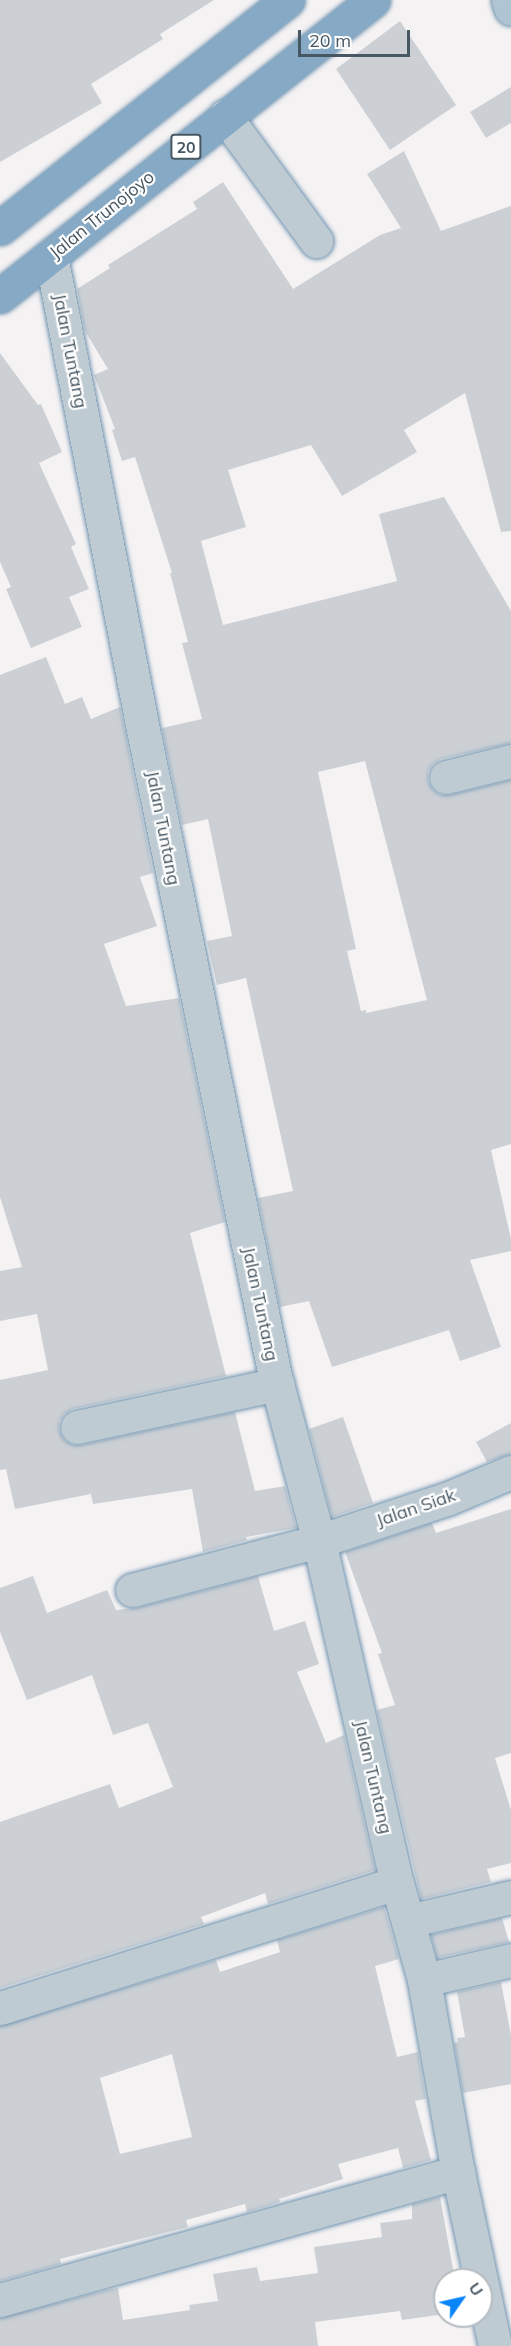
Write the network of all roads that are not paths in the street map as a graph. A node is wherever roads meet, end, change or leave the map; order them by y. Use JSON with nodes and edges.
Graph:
{"nodes":[{"id":1,"x":288,"y":0,"type":"edge"},
{"id":2,"x":373,"y":0,"type":"edge"},
{"id":3,"x":508,"y":0,"type":"edge"},
{"id":4,"x":511,"y":9,"type":"edge"},
{"id":5,"x":242,"y":36,"type":"junction"},
{"id":6,"x":274,"y":78,"type":"junction"},
{"id":7,"x":225,"y":116,"type":"junction"},
{"id":8,"x":0,"y":228,"type":"edge"},
{"id":9,"x":316,"y":241,"type":"dead end"},
{"id":10,"x":51,"y":256,"type":"junction"},
{"id":11,"x":0,"y":297,"type":"edge"},
{"id":12,"x":511,"y":760,"type":"edge"},
{"id":13,"x":446,"y":777,"type":"dead end"},
{"id":14,"x":277,"y":1384,"type":"junction"},
{"id":15,"x":77,"y":1427,"type":"dead end"},
{"id":16,"x":511,"y":1472,"type":"edge"},
{"id":17,"x":319,"y":1541,"type":"junction"},
{"id":18,"x":132,"y":1590,"type":"dead end"},
{"id":19,"x":397,"y":1883,"type":"junction"},
{"id":20,"x":511,"y":1897,"type":"edge"},
{"id":21,"x":408,"y":1921,"type":"junction"},
{"id":22,"x":511,"y":1960,"type":"edge"},
{"id":23,"x":424,"y":1980,"type":"junction"},
{"id":24,"x":0,"y":2008,"type":"edge"},
{"id":25,"x":458,"y":2172,"type":"junction"},
{"id":26,"x":0,"y":2301,"type":"edge"},
{"id":27,"x":495,"y":2346,"type":"edge"}],
"edges":[{"from":1,"to":5,"type":"highway"},
{"from":2,"to":6,"type":"highway","name":"Jalan Trunojoyo","number":"20"},
{"from":3,"to":4,"type":"main road"},
{"from":5,"to":6,"type":"highway"},
{"from":5,"to":8,"type":"highway"},
{"from":6,"to":7,"type":"highway","name":"Jalan Trunojoyo","number":"20"},
{"from":7,"to":9,"type":"street"},
{"from":7,"to":10,"type":"highway","name":"Jalan Trunojoyo","number":"20"},
{"from":10,"to":11,"type":"highway","name":"Jalan Trunojoyo","number":"20"},
{"from":10,"to":14,"type":"street","name":"Jalan Tuntang"},
{"from":12,"to":13,"type":"street"},
{"from":14,"to":15,"type":"street"},
{"from":14,"to":17,"type":"street","name":"Jalan Tuntang"},
{"from":16,"to":17,"type":"street","name":"Jalan Siak"},
{"from":17,"to":18,"type":"street","name":"Jalan Siak"},
{"from":17,"to":19,"type":"street","name":"Jalan Tuntang"},
{"from":19,"to":21,"type":"street","name":"Jalan Tuntang"},
{"from":19,"to":24,"type":"street"},
{"from":20,"to":21,"type":"street"},
{"from":21,"to":23,"type":"street","name":"Jalan Tuntang"},
{"from":22,"to":23,"type":"street"},
{"from":23,"to":25,"type":"street","name":"Jalan Tuntang"},
{"from":25,"to":26,"type":"street"},
{"from":25,"to":27,"type":"street","name":"Jalan Tuntang"}]}
